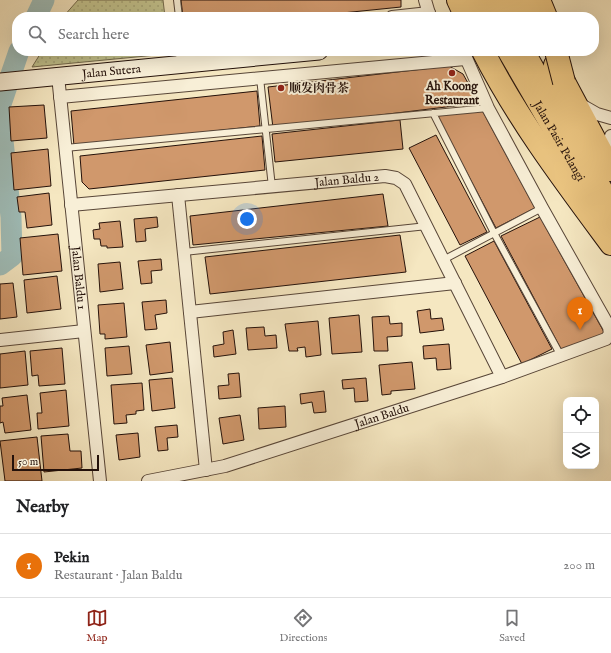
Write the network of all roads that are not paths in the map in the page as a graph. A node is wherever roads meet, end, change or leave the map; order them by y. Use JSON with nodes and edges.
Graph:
{"nodes":[{"id":1,"x":177,"y":0,"type":"edge"},
{"id":2,"x":425,"y":0,"type":"edge"},
{"id":3,"x":458,"y":0,"type":"edge"},
{"id":4,"x":479,"y":0,"type":"edge"},
{"id":5,"x":497,"y":0,"type":"edge"},
{"id":6,"x":520,"y":0,"type":"edge"},
{"id":7,"x":530,"y":0,"type":"edge"},
{"id":8,"x":539,"y":0,"type":"edge"},
{"id":9,"x":178,"y":12,"type":"edge"},
{"id":10,"x":429,"y":12,"type":"edge"},
{"id":11,"x":464,"y":12,"type":"edge"},
{"id":12,"x":476,"y":12,"type":"edge"},
{"id":13,"x":485,"y":12,"type":"edge"},
{"id":14,"x":503,"y":12,"type":"edge"},
{"id":15,"x":526,"y":12,"type":"edge"},
{"id":16,"x":536,"y":12,"type":"edge"},
{"id":17,"x":544,"y":12,"type":"edge"},
{"id":18,"x":268,"y":56,"type":"edge"},
{"id":19,"x":452,"y":56,"type":"edge"},
{"id":20,"x":471,"y":56,"type":"edge"},
{"id":21,"x":472,"y":56,"type":"edge"},
{"id":22,"x":510,"y":56,"type":"edge"},
{"id":23,"x":527,"y":56,"type":"edge"},
{"id":24,"x":550,"y":56,"type":"edge"},
{"id":25,"x":556,"y":56,"type":"edge"},
{"id":26,"x":558,"y":56,"type":"edge"},
{"id":27,"x":258,"y":57,"type":"junction"},
{"id":28,"x":182,"y":58,"type":"edge"},
{"id":29,"x":50,"y":77,"type":"junction"},
{"id":30,"x":260,"y":78,"type":"junction"},
{"id":31,"x":0,"y":82,"type":"edge"},
{"id":32,"x":564,"y":82,"type":"junction"},
{"id":33,"x":60,"y":97,"type":"junction"},
{"id":34,"x":583,"y":106,"type":"junction"},
{"id":35,"x":488,"y":108,"type":"junction"},
{"id":36,"x":433,"y":113,"type":"junction"},
{"id":37,"x":611,"y":118,"type":"edge"},
{"id":38,"x":266,"y":129,"type":"junction"},
{"id":39,"x":65,"y":148,"type":"junction"},
{"id":40,"x":610,"y":153,"type":"edge"},
{"id":41,"x":272,"y":186,"type":"junction"},
{"id":42,"x":178,"y":195,"type":"junction"},
{"id":43,"x":71,"y":205,"type":"junction"},
{"id":44,"x":611,"y":207,"type":"edge"},
{"id":45,"x":542,"y":208,"type":"junction"},
{"id":46,"x":426,"y":226,"type":"junction"},
{"id":47,"x":611,"y":230,"type":"edge"},
{"id":48,"x":494,"y":233,"type":"junction"},
{"id":49,"x":611,"y":244,"type":"edge"},
{"id":50,"x":184,"y":252,"type":"junction"},
{"id":51,"x":443,"y":260,"type":"junction"},
{"id":52,"x":455,"y":283,"type":"junction"},
{"id":53,"x":190,"y":312,"type":"junction"},
{"id":54,"x":84,"y":331,"type":"junction"},
{"id":55,"x":610,"y":334,"type":"edge"},
{"id":56,"x":0,"y":340,"type":"edge"},
{"id":57,"x":561,"y":356,"type":"junction"},
{"id":58,"x":502,"y":377,"type":"junction"},
{"id":59,"x":206,"y":470,"type":"junction"},
{"id":60,"x":100,"y":481,"type":"edge"},
{"id":61,"x":148,"y":481,"type":"edge"}],
"edges":[{"from":1,"to":9,"type":"lane"},
{"from":2,"to":10,"type":"street"},
{"from":3,"to":11,"type":"highway"},
{"from":4,"to":12,"type":"street"},
{"from":4,"to":13,"type":"main road"},
{"from":5,"to":14,"type":"highway"},
{"from":6,"to":15,"type":"highway"},
{"from":7,"to":16,"type":"main road"},
{"from":8,"to":17,"type":"highway"},
{"from":18,"to":27,"type":"street","name":"Jalan Sutera"},
{"from":19,"to":30,"type":"street"},
{"from":20,"to":35,"type":"street"},
{"from":21,"to":49,"type":"highway"},
{"from":22,"to":47,"type":"main road","name":"Jalan Pasir Pelangi"},
{"from":23,"to":44,"type":"highway"},
{"from":24,"to":32,"type":"highway","bridge":true},
{"from":25,"to":32,"type":"highway","bridge":true},
{"from":26,"to":34,"type":"main road"},
{"from":27,"to":28,"type":"street","name":"Jalan Sutera"},
{"from":27,"to":30,"type":"street"},
{"from":28,"to":29,"type":"street","name":"Jalan Sutera"},
{"from":29,"to":31,"type":"street","name":"Jalan Sutera"},
{"from":29,"to":33,"type":"street","name":"Jalan Baldu 1"},
{"from":30,"to":33,"type":"street"},
{"from":30,"to":38,"type":"lane"},
{"from":32,"to":40,"type":"highway"},
{"from":33,"to":39,"type":"street","name":"Jalan Baldu 1"},
{"from":34,"to":37,"type":"street"},
{"from":34,"to":40,"type":"main road"},
{"from":35,"to":36,"type":"lane"},
{"from":35,"to":45,"type":"street"},
{"from":36,"to":38,"type":"lane"},
{"from":36,"to":48,"type":"lane"},
{"from":38,"to":39,"type":"lane"},
{"from":38,"to":41,"type":"lane"},
{"from":39,"to":43,"type":"street","name":"Jalan Baldu 1"},
{"from":41,"to":42,"type":"street","name":"Jalan Baldu 2"},
{"from":41,"to":46,"type":"street","name":"Jalan Baldu 2"},
{"from":42,"to":43,"type":"street","name":"Jalan Baldu 2"},
{"from":42,"to":50,"type":"street"},
{"from":43,"to":54,"type":"street","name":"Jalan Baldu 1"},
{"from":45,"to":48,"type":"lane"},
{"from":45,"to":55,"type":"street"},
{"from":46,"to":50,"type":"lane"},
{"from":46,"to":51,"type":"street","name":"Jalan Baldu 2"},
{"from":48,"to":51,"type":"lane"},
{"from":48,"to":57,"type":"lane"},
{"from":50,"to":53,"type":"street"},
{"from":51,"to":52,"type":"street","name":"Jalan Baldu 2"},
{"from":52,"to":53,"type":"street"},
{"from":52,"to":58,"type":"street","name":"Jalan Baldu 2"},
{"from":53,"to":59,"type":"street"},
{"from":54,"to":56,"type":"street"},
{"from":54,"to":60,"type":"street","name":"Jalan Baldu 1"},
{"from":55,"to":57,"type":"street","name":"Jalan Baldu"},
{"from":57,"to":58,"type":"street","name":"Jalan Baldu"},
{"from":58,"to":59,"type":"street","name":"Jalan Baldu"},
{"from":59,"to":61,"type":"street","name":"Jalan Baldu"}]}
